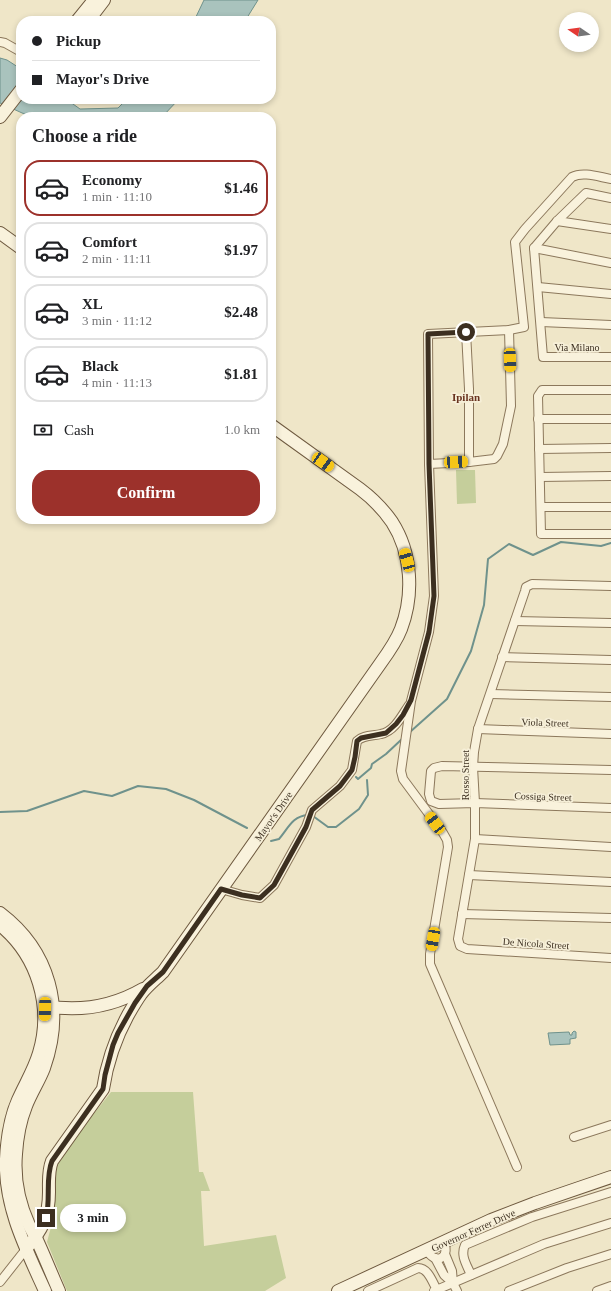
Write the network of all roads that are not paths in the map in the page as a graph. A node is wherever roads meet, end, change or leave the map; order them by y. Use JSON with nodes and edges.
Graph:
{"nodes":[{"id":1,"x":94,"y":0,"type":"edge"},
{"id":2,"x":104,"y":0,"type":"edge"},
{"id":3,"x":81,"y":16,"type":"edge"},
{"id":4,"x":92,"y":16,"type":"edge"},
{"id":5,"x":0,"y":42,"type":"edge"},
{"id":6,"x":16,"y":49,"type":"edge"},
{"id":7,"x":16,"y":96,"type":"edge"},
{"id":8,"x":0,"y":117,"type":"edge"},
{"id":9,"x":611,"y":179,"type":"edge"},
{"id":10,"x":611,"y":198,"type":"edge"},
{"id":11,"x":557,"y":221,"type":"junction"},
{"id":12,"x":611,"y":229,"type":"edge"},
{"id":13,"x":0,"y":233,"type":"edge"},
{"id":14,"x":16,"y":244,"type":"edge"},
{"id":15,"x":534,"y":248,"type":"junction"},
{"id":16,"x":611,"y":263,"type":"edge"},
{"id":17,"x":538,"y":287,"type":"junction"},
{"id":18,"x":611,"y":294,"type":"edge"},
{"id":19,"x":541,"y":322,"type":"junction"},
{"id":20,"x":611,"y":325,"type":"edge"},
{"id":21,"x":508,"y":330,"type":"junction"},
{"id":22,"x":466,"y":332,"type":"junction"},
{"id":23,"x":611,"y":357,"type":"edge"},
{"id":24,"x":611,"y":390,"type":"edge"},
{"id":25,"x":538,"y":419,"type":"junction"},
{"id":26,"x":611,"y":419,"type":"edge"},
{"id":27,"x":276,"y":429,"type":"edge"},
{"id":28,"x":611,"y":448,"type":"edge"},
{"id":29,"x":539,"y":449,"type":"junction"},
{"id":30,"x":469,"y":462,"type":"junction"},
{"id":31,"x":429,"y":464,"type":"junction"},
{"id":32,"x":611,"y":476,"type":"edge"},
{"id":33,"x":540,"y":477,"type":"junction"},
{"id":34,"x":541,"y":507,"type":"junction"},
{"id":35,"x":611,"y":507,"type":"edge"},
{"id":36,"x":611,"y":534,"type":"edge"},
{"id":37,"x":611,"y":586,"type":"edge"},
{"id":38,"x":515,"y":621,"type":"junction"},
{"id":39,"x":611,"y":623,"type":"edge"},
{"id":40,"x":502,"y":657,"type":"junction"},
{"id":41,"x":611,"y":660,"type":"edge"},
{"id":42,"x":490,"y":694,"type":"junction"},
{"id":43,"x":611,"y":697,"type":"edge"},
{"id":44,"x":411,"y":700,"type":"junction"},
{"id":45,"x":478,"y":729,"type":"junction"},
{"id":46,"x":611,"y":734,"type":"edge"},
{"id":47,"x":473,"y":766,"type":"junction"},
{"id":48,"x":611,"y":770,"type":"edge"},
{"id":49,"x":475,"y":803,"type":"junction"},
{"id":50,"x":611,"y":808,"type":"edge"},
{"id":51,"x":475,"y":839,"type":"junction"},
{"id":52,"x":611,"y":847,"type":"edge"},
{"id":53,"x":469,"y":876,"type":"junction"},
{"id":54,"x":611,"y":882,"type":"edge"},
{"id":55,"x":221,"y":889,"type":"junction"},
{"id":56,"x":0,"y":913,"type":"edge"},
{"id":57,"x":462,"y":914,"type":"junction"},
{"id":58,"x":611,"y":918,"type":"edge"},
{"id":59,"x":0,"y":925,"type":"edge"},
{"id":60,"x":460,"y":946,"type":"joint"},
{"id":61,"x":611,"y":958,"type":"edge"},
{"id":62,"x":147,"y":986,"type":"junction"},
{"id":63,"x":49,"y":1006,"type":"junction"},
{"id":64,"x":611,"y":1125,"type":"edge"},
{"id":65,"x":574,"y":1137,"type":"dead end"},
{"id":66,"x":517,"y":1167,"type":"dead end"},
{"id":67,"x":611,"y":1177,"type":"edge"},
{"id":68,"x":611,"y":1192,"type":"edge"},
{"id":69,"x":611,"y":1223,"type":"edge"},
{"id":70,"x":36,"y":1238,"type":"junction"},
{"id":71,"x":444,"y":1242,"type":"junction"},
{"id":72,"x":26,"y":1249,"type":"junction"},
{"id":73,"x":431,"y":1254,"type":"junction"},
{"id":74,"x":445,"y":1254,"type":"junction"},
{"id":75,"x":611,"y":1254,"type":"edge"},
{"id":76,"x":471,"y":1275,"type":"junction"},
{"id":77,"x":0,"y":1282,"type":"edge"},
{"id":78,"x":611,"y":1286,"type":"edge"},
{"id":79,"x":455,"y":1287,"type":"edge"},
{"id":80,"x":435,"y":1290,"type":"edge"},
{"id":81,"x":45,"y":1291,"type":"edge"},
{"id":82,"x":59,"y":1291,"type":"edge"},
{"id":83,"x":338,"y":1291,"type":"edge"},
{"id":84,"x":368,"y":1291,"type":"edge"},
{"id":85,"x":509,"y":1291,"type":"edge"},
{"id":86,"x":597,"y":1291,"type":"edge"}],
"edges":[{"from":1,"to":3,"type":"street"},
{"from":2,"to":4,"type":"street"},
{"from":5,"to":6,"type":"street"},
{"from":7,"to":8,"type":"street"},
{"from":9,"to":21,"type":"street"},
{"from":10,"to":11,"type":"street"},
{"from":11,"to":12,"type":"street"},
{"from":11,"to":15,"type":"street"},
{"from":13,"to":14,"type":"street"},
{"from":15,"to":16,"type":"street"},
{"from":15,"to":17,"type":"street"},
{"from":17,"to":18,"type":"street"},
{"from":17,"to":19,"type":"street"},
{"from":19,"to":20,"type":"street"},
{"from":19,"to":23,"type":"street","name":"Via Milano"},
{"from":21,"to":22,"type":"street"},
{"from":21,"to":30,"type":"street"},
{"from":22,"to":30,"type":"street"},
{"from":22,"to":31,"type":"street"},
{"from":24,"to":25,"type":"street"},
{"from":25,"to":26,"type":"street"},
{"from":25,"to":29,"type":"street"},
{"from":27,"to":55,"type":"street","name":"Mayor's Drive"},
{"from":28,"to":29,"type":"street"},
{"from":29,"to":33,"type":"street"},
{"from":30,"to":31,"type":"street"},
{"from":31,"to":44,"type":"street"},
{"from":32,"to":33,"type":"street"},
{"from":33,"to":34,"type":"street"},
{"from":34,"to":35,"type":"street"},
{"from":34,"to":36,"type":"street"},
{"from":37,"to":38,"type":"street","name":"Rosso Street"},
{"from":38,"to":39,"type":"street"},
{"from":38,"to":40,"type":"street","name":"Rosso Street"},
{"from":40,"to":41,"type":"street"},
{"from":40,"to":42,"type":"street","name":"Rosso Street"},
{"from":42,"to":43,"type":"street"},
{"from":42,"to":45,"type":"street","name":"Rosso Street"},
{"from":44,"to":55,"type":"street"},
{"from":44,"to":66,"type":"street"},
{"from":45,"to":46,"type":"street","name":"Viola Street"},
{"from":45,"to":47,"type":"street","name":"Rosso Street"},
{"from":47,"to":48,"type":"street"},
{"from":47,"to":49,"type":"street","name":"Rosso Street"},
{"from":47,"to":49,"type":"street","name":"Cossiga Street"},
{"from":49,"to":50,"type":"street","name":"Cossiga Street"},
{"from":49,"to":51,"type":"street","name":"Rosso Street"},
{"from":51,"to":52,"type":"street"},
{"from":51,"to":53,"type":"street","name":"Rosso Street"},
{"from":53,"to":54,"type":"street"},
{"from":53,"to":57,"type":"street","name":"Rosso Street"},
{"from":55,"to":62,"type":"street","name":"Mayor's Drive"},
{"from":56,"to":63,"type":"street"},
{"from":57,"to":58,"type":"street"},
{"from":57,"to":60,"type":"street","name":"Rosso Street"},
{"from":59,"to":63,"type":"street"},
{"from":60,"to":61,"type":"street","name":"De Nicola Street"},
{"from":62,"to":63,"type":"street"},
{"from":62,"to":70,"type":"street","name":"Mayor's Drive"},
{"from":63,"to":70,"type":"street"},
{"from":63,"to":72,"type":"street"},
{"from":64,"to":65,"type":"street"},
{"from":67,"to":71,"type":"street","name":"Governor Ferrer Drive"},
{"from":68,"to":76,"type":"street"},
{"from":69,"to":76,"type":"street"},
{"from":70,"to":72,"type":"street","name":"Mayor's Drive"},
{"from":70,"to":82,"type":"street"},
{"from":71,"to":73,"type":"street","name":"Governor Ferrer Drive"},
{"from":71,"to":74,"type":"street"},
{"from":72,"to":77,"type":"street"},
{"from":72,"to":81,"type":"street"},
{"from":73,"to":74,"type":"street"},
{"from":73,"to":79,"type":"street"},
{"from":73,"to":83,"type":"street","name":"Governor Ferrer Drive"},
{"from":74,"to":79,"type":"street"},
{"from":75,"to":85,"type":"street"},
{"from":76,"to":79,"type":"street"},
{"from":78,"to":86,"type":"street"},
{"from":79,"to":80,"type":"street"},
{"from":80,"to":84,"type":"street"}]}
